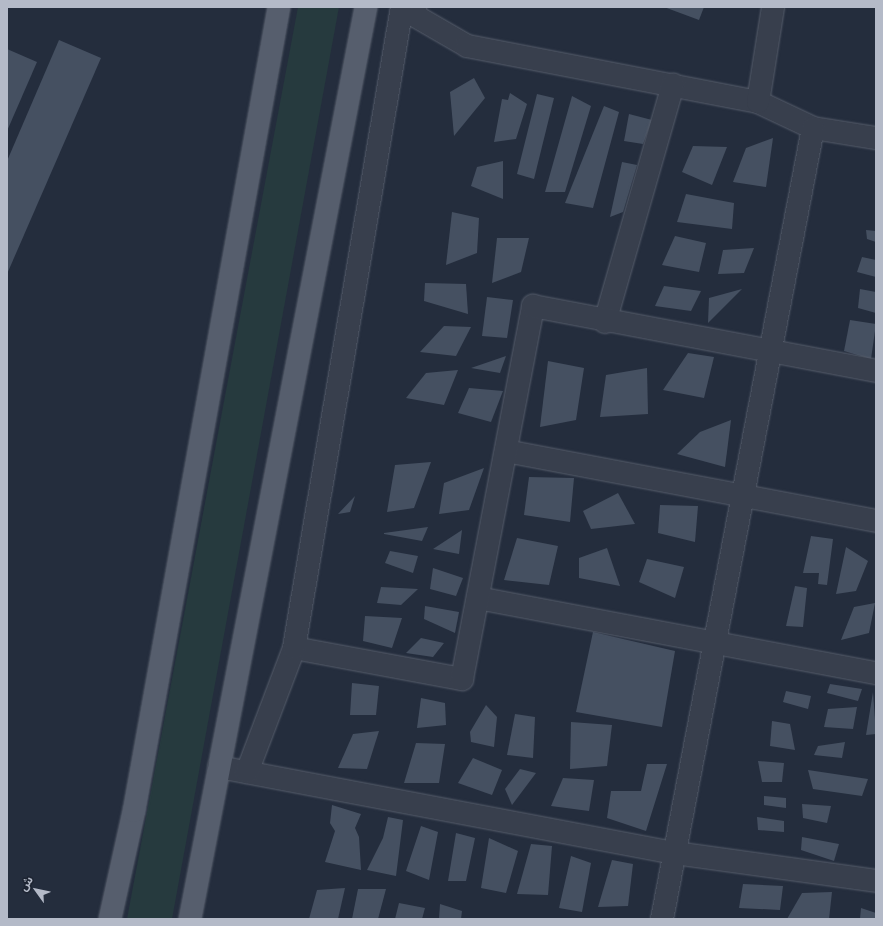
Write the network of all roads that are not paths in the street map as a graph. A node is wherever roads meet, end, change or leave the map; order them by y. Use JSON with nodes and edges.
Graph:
{"nodes":[{"id":1,"x":279,"y":7,"type":"edge"},
{"id":2,"x":366,"y":7,"type":"edge"},
{"id":3,"x":402,"y":7,"type":"edge"},
{"id":4,"x":414,"y":7,"type":"edge"},
{"id":5,"x":773,"y":7,"type":"edge"},
{"id":6,"x":673,"y":85,"type":"junction"},
{"id":7,"x":758,"y":102,"type":"junction"},
{"id":8,"x":813,"y":128,"type":"junction"},
{"id":9,"x":876,"y":138,"type":"edge"},
{"id":10,"x":605,"y":322,"type":"junction"},
{"id":11,"x":771,"y":351,"type":"junction"},
{"id":12,"x":876,"y":371,"type":"edge"},
{"id":13,"x":506,"y":451,"type":"junction"},
{"id":14,"x":744,"y":496,"type":"junction"},
{"id":15,"x":876,"y":520,"type":"edge"},
{"id":16,"x":478,"y":598,"type":"junction"},
{"id":17,"x":716,"y":642,"type":"junction"},
{"id":18,"x":294,"y":648,"type":"junction"},
{"id":19,"x":876,"y":672,"type":"edge"},
{"id":20,"x":220,"y":767,"type":"junction"},
{"id":21,"x":247,"y":772,"type":"junction"},
{"id":22,"x":675,"y":853,"type":"junction"},
{"id":23,"x":876,"y":881,"type":"edge"},
{"id":24,"x":110,"y":919,"type":"edge"},
{"id":25,"x":190,"y":919,"type":"edge"},
{"id":26,"x":662,"y":919,"type":"edge"}],
"edges":[{"from":1,"to":24,"type":"main road"},
{"from":2,"to":20,"type":"main road"},
{"from":3,"to":18,"type":"street"},
{"from":4,"to":6,"type":"street"},
{"from":5,"to":7,"type":"street"},
{"from":6,"to":7,"type":"street"},
{"from":6,"to":10,"type":"street"},
{"from":7,"to":8,"type":"street"},
{"from":8,"to":9,"type":"street"},
{"from":8,"to":11,"type":"street"},
{"from":10,"to":11,"type":"street"},
{"from":10,"to":13,"type":"street"},
{"from":11,"to":12,"type":"street"},
{"from":11,"to":14,"type":"street"},
{"from":13,"to":14,"type":"street"},
{"from":13,"to":16,"type":"street"},
{"from":14,"to":15,"type":"street"},
{"from":14,"to":17,"type":"street"},
{"from":16,"to":17,"type":"street"},
{"from":16,"to":18,"type":"street"},
{"from":17,"to":19,"type":"street"},
{"from":17,"to":22,"type":"street"},
{"from":18,"to":21,"type":"street"},
{"from":20,"to":21,"type":"street"},
{"from":20,"to":25,"type":"main road"},
{"from":21,"to":22,"type":"street"},
{"from":22,"to":23,"type":"street"},
{"from":22,"to":26,"type":"street"}]}
